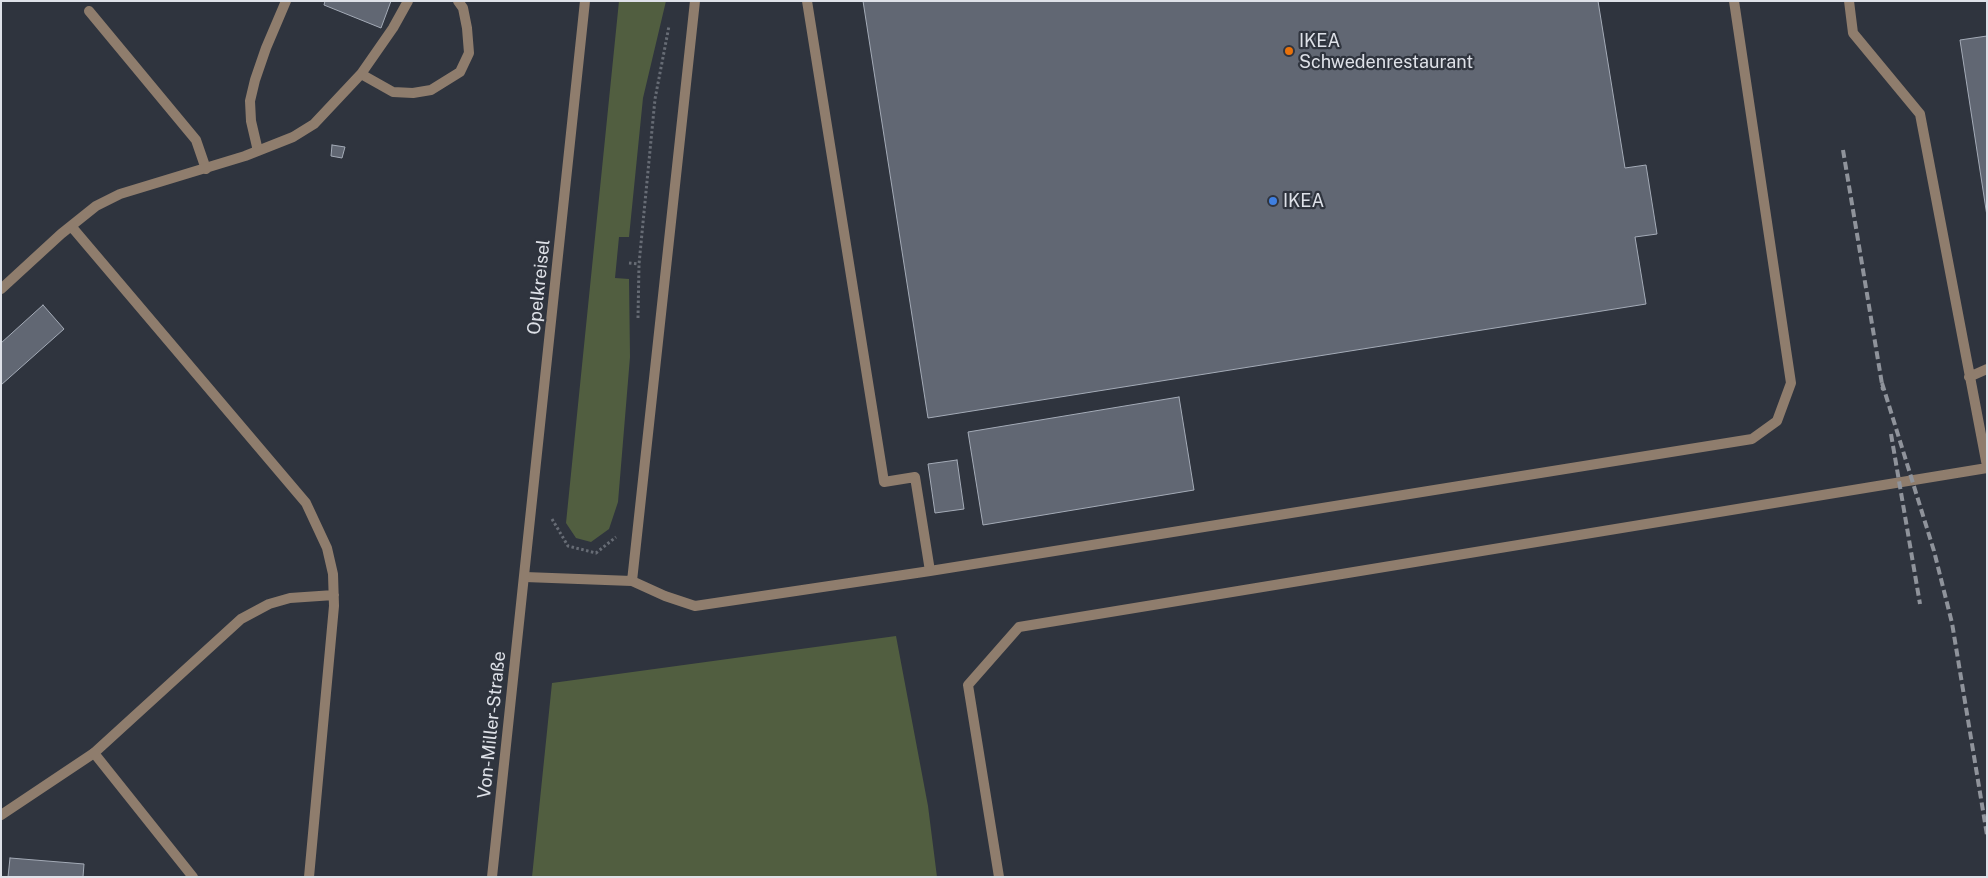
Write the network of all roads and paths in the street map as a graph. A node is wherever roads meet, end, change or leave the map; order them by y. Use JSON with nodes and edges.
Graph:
{"nodes":[{"id":1,"x":286,"y":1,"type":"edge"},
{"id":2,"x":408,"y":1,"type":"edge"},
{"id":3,"x":458,"y":1,"type":"edge"},
{"id":4,"x":585,"y":1,"type":"edge"},
{"id":5,"x":695,"y":1,"type":"edge"},
{"id":6,"x":807,"y":1,"type":"edge"},
{"id":7,"x":1734,"y":1,"type":"edge"},
{"id":8,"x":1849,"y":1,"type":"edge"},
{"id":9,"x":89,"y":11,"type":"dead end"},
{"id":10,"x":670,"y":21,"type":"dead end"},
{"id":11,"x":361,"y":74,"type":"junction"},
{"id":12,"x":258,"y":151,"type":"junction"},
{"id":13,"x":206,"y":169,"type":"junction"},
{"id":14,"x":71,"y":226,"type":"junction"},
{"id":15,"x":629,"y":263,"type":"dead end"},
{"id":16,"x":639,"y":264,"type":"junction"},
{"id":17,"x":1,"y":289,"type":"edge"},
{"id":18,"x":638,"y":320,"type":"dead end"},
{"id":19,"x":1987,"y":370,"type":"edge"},
{"id":20,"x":1969,"y":378,"type":"junction"},
{"id":21,"x":1987,"y":467,"type":"edge"},
{"id":22,"x":552,"y":520,"type":"dead end"},
{"id":23,"x":617,"y":536,"type":"dead end"},
{"id":24,"x":930,"y":571,"type":"junction"},
{"id":25,"x":525,"y":576,"type":"junction"},
{"id":26,"x":632,"y":581,"type":"junction"},
{"id":27,"x":334,"y":595,"type":"junction"},
{"id":28,"x":94,"y":753,"type":"junction"},
{"id":29,"x":1,"y":815,"type":"edge"},
{"id":30,"x":193,"y":877,"type":"edge"},
{"id":31,"x":308,"y":877,"type":"edge"},
{"id":32,"x":492,"y":877,"type":"edge"},
{"id":33,"x":999,"y":877,"type":"edge"}],
"edges":[{"from":1,"to":12,"type":"street"},
{"from":2,"to":11,"type":"street"},
{"from":3,"to":11,"type":"street"},
{"from":4,"to":25,"type":"street","name":"Opelkreisel"},
{"from":5,"to":26,"type":"street"},
{"from":6,"to":24,"type":"street"},
{"from":7,"to":24,"type":"street"},
{"from":8,"to":20,"type":"street"},
{"from":9,"to":13,"type":"street"},
{"from":10,"to":16,"type":"path"},
{"from":11,"to":12,"type":"street"},
{"from":12,"to":13,"type":"street"},
{"from":13,"to":14,"type":"street"},
{"from":14,"to":17,"type":"street"},
{"from":14,"to":27,"type":"street"},
{"from":15,"to":16,"type":"path"},
{"from":16,"to":18,"type":"path"},
{"from":19,"to":20,"type":"street"},
{"from":20,"to":21,"type":"street"},
{"from":21,"to":33,"type":"street"},
{"from":22,"to":23,"type":"path"},
{"from":24,"to":26,"type":"street"},
{"from":25,"to":26,"type":"street"},
{"from":25,"to":32,"type":"street","name":"Von-Miller-Straße"},
{"from":27,"to":28,"type":"street"},
{"from":27,"to":31,"type":"street"},
{"from":28,"to":29,"type":"street"},
{"from":28,"to":30,"type":"street"}]}
